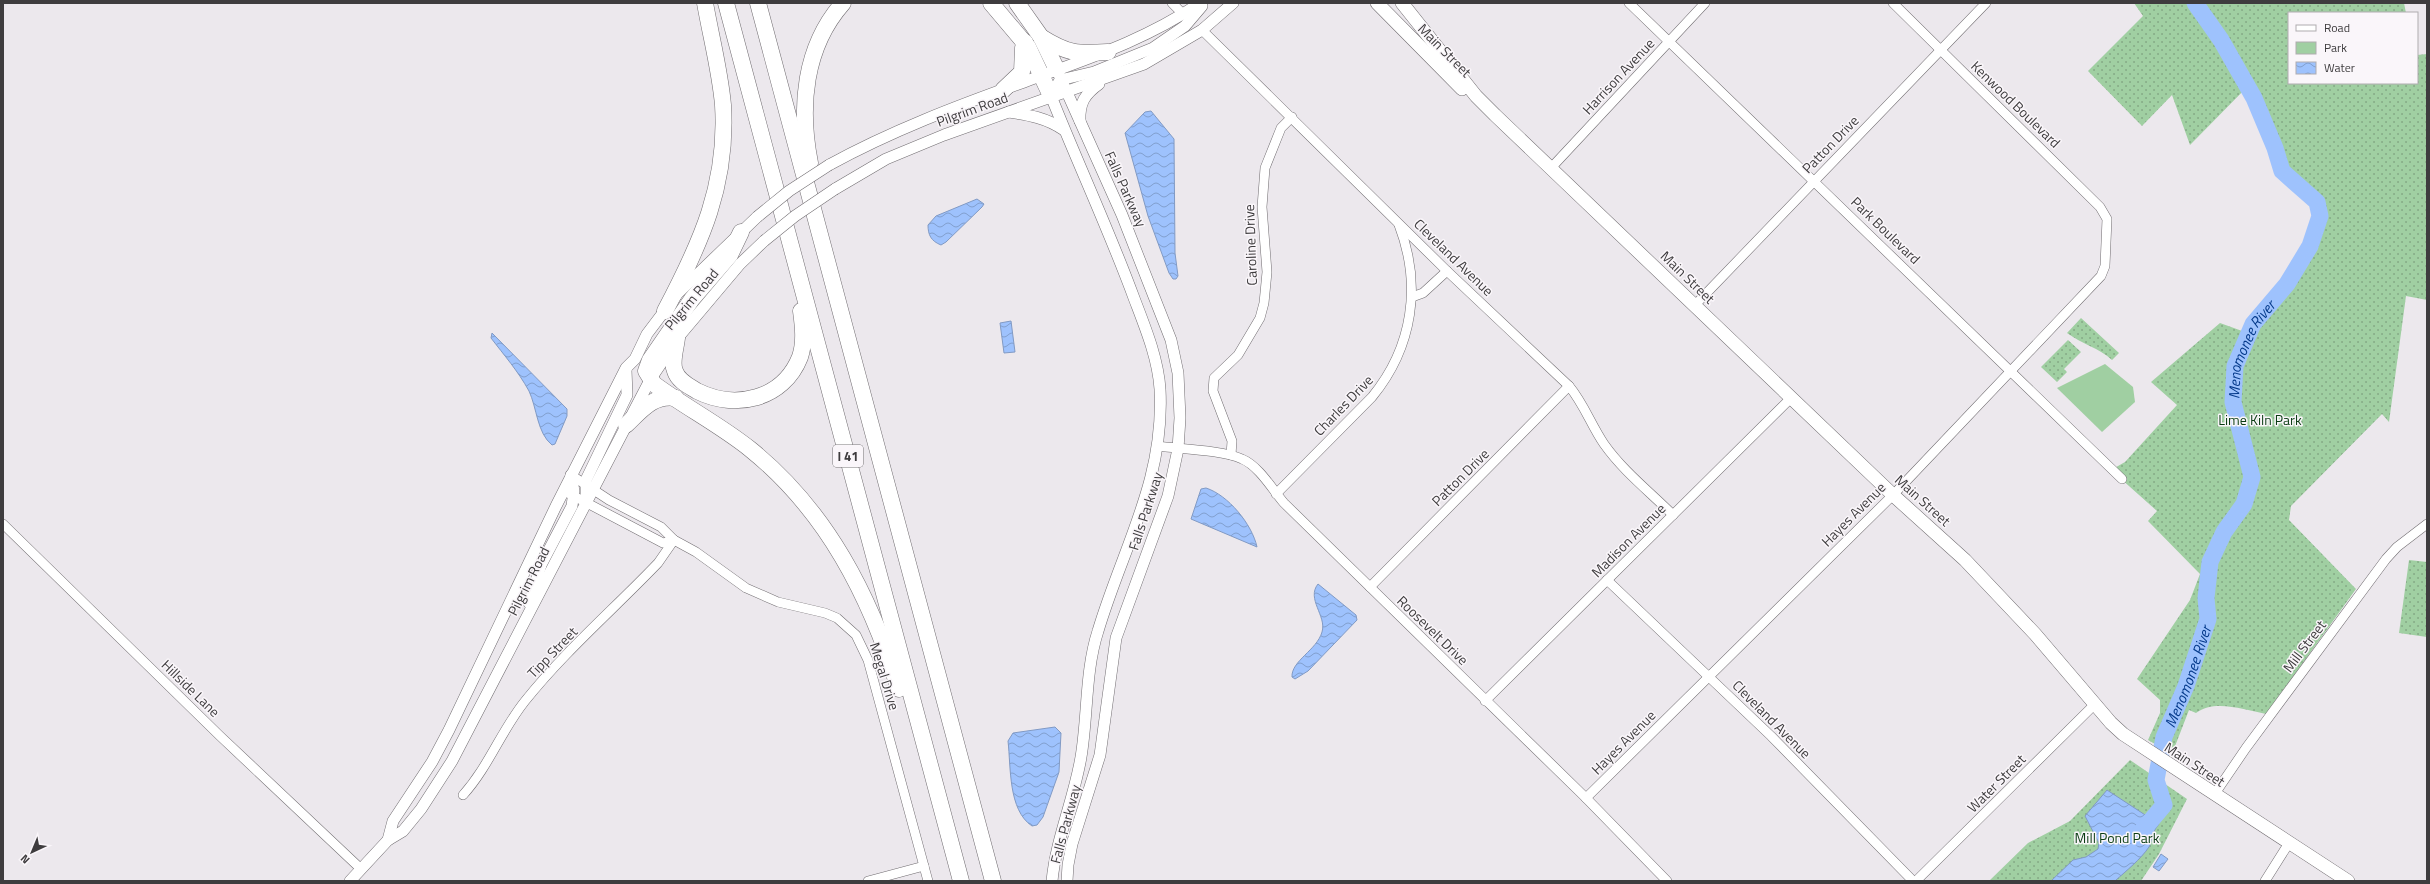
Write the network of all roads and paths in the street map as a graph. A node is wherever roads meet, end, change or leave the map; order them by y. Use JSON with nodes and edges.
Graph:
{"nodes":[{"id":1,"x":705,"y":3,"type":"edge"},
{"id":2,"x":726,"y":3,"type":"edge"},
{"id":3,"x":758,"y":3,"type":"edge"},
{"id":4,"x":843,"y":3,"type":"edge"},
{"id":5,"x":991,"y":3,"type":"edge"},
{"id":6,"x":1018,"y":3,"type":"edge"},
{"id":7,"x":1172,"y":3,"type":"edge"},
{"id":8,"x":1200,"y":3,"type":"edge"},
{"id":9,"x":1204,"y":3,"type":"edge"},
{"id":10,"x":1233,"y":3,"type":"edge"},
{"id":11,"x":1377,"y":3,"type":"edge"},
{"id":12,"x":1402,"y":3,"type":"edge"},
{"id":13,"x":1629,"y":3,"type":"edge"},
{"id":14,"x":1705,"y":3,"type":"edge"},
{"id":15,"x":1892,"y":3,"type":"edge"},
{"id":16,"x":1986,"y":3,"type":"edge"},
{"id":17,"x":1183,"y":14,"type":"junction"},
{"id":18,"x":1202,"y":30,"type":"junction"},
{"id":19,"x":734,"y":32,"type":"junction"},
{"id":20,"x":1041,"y":37,"type":"junction"},
{"id":21,"x":1025,"y":42,"type":"junction"},
{"id":22,"x":1670,"y":42,"type":"junction"},
{"id":23,"x":1941,"y":50,"type":"junction"},
{"id":24,"x":1108,"y":52,"type":"junction"},
{"id":25,"x":1108,"y":77,"type":"junction"},
{"id":26,"x":1055,"y":83,"type":"junction"},
{"id":27,"x":1003,"y":90,"type":"junction"},
{"id":28,"x":1008,"y":112,"type":"junction"},
{"id":29,"x":1495,"y":115,"type":"junction"},
{"id":30,"x":1292,"y":118,"type":"junction"},
{"id":31,"x":1080,"y":124,"type":"junction"},
{"id":32,"x":1064,"y":130,"type":"junction"},
{"id":33,"x":1551,"y":168,"type":"junction"},
{"id":34,"x":1814,"y":181,"type":"junction"},
{"id":35,"x":1398,"y":222,"type":"junction"},
{"id":36,"x":2106,"y":231,"type":"joint"},
{"id":37,"x":741,"y":232,"type":"junction"},
{"id":38,"x":1447,"y":271,"type":"junction"},
{"id":39,"x":1412,"y":297,"type":"junction"},
{"id":40,"x":1695,"y":305,"type":"junction"},
{"id":41,"x":665,"y":311,"type":"junction"},
{"id":42,"x":678,"y":338,"type":"junction"},
{"id":43,"x":626,"y":368,"type":"junction"},
{"id":44,"x":2012,"y":370,"type":"junction"},
{"id":45,"x":650,"y":380,"type":"junction"},
{"id":46,"x":1569,"y":386,"type":"junction"},
{"id":47,"x":676,"y":398,"type":"junction"},
{"id":48,"x":1791,"y":398,"type":"junction"},
{"id":49,"x":626,"y":425,"type":"junction"},
{"id":50,"x":1158,"y":446,"type":"junction"},
{"id":51,"x":1178,"y":449,"type":"junction"},
{"id":52,"x":1231,"y":455,"type":"junction"},
{"id":53,"x":571,"y":476,"type":"junction"},
{"id":54,"x":2122,"y":479,"type":"dead end"},
{"id":55,"x":589,"y":487,"type":"junction"},
{"id":56,"x":564,"y":490,"type":"junction"},
{"id":57,"x":1276,"y":494,"type":"junction"},
{"id":58,"x":1893,"y":495,"type":"junction"},
{"id":59,"x":574,"y":496,"type":"junction"},
{"id":60,"x":586,"y":502,"type":"junction"},
{"id":61,"x":894,"y":510,"type":"junction"},
{"id":62,"x":1673,"y":515,"type":"junction"},
{"id":63,"x":3,"y":524,"type":"edge"},
{"id":64,"x":2427,"y":524,"type":"edge"},
{"id":65,"x":674,"y":540,"type":"junction"},
{"id":66,"x":1608,"y":580,"type":"junction"},
{"id":67,"x":1370,"y":587,"type":"junction"},
{"id":68,"x":527,"y":615,"type":"junction"},
{"id":69,"x":1708,"y":676,"type":"junction"},
{"id":70,"x":1485,"y":701,"type":"junction"},
{"id":71,"x":2095,"y":704,"type":"junction"},
{"id":72,"x":463,"y":795,"type":"dead end"},
{"id":73,"x":2214,"y":795,"type":"junction"},
{"id":74,"x":1586,"y":798,"type":"junction"},
{"id":75,"x":388,"y":840,"type":"junction"},
{"id":76,"x":2289,"y":843,"type":"junction"},
{"id":77,"x":924,"y":866,"type":"junction"},
{"id":78,"x":361,"y":869,"type":"junction"},
{"id":79,"x":350,"y":881,"type":"edge"},
{"id":80,"x":868,"y":881,"type":"edge"},
{"id":81,"x":928,"y":881,"type":"edge"},
{"id":82,"x":960,"y":881,"type":"edge"},
{"id":83,"x":993,"y":881,"type":"edge"},
{"id":84,"x":1052,"y":881,"type":"edge"},
{"id":85,"x":1067,"y":881,"type":"edge"},
{"id":86,"x":1667,"y":881,"type":"edge"},
{"id":87,"x":1914,"y":881,"type":"edge"},
{"id":88,"x":2265,"y":881,"type":"edge"},
{"id":89,"x":2348,"y":881,"type":"edge"}],
"edges":[{"from":1,"to":41,"type":"highway"},
{"from":2,"to":19,"type":"highway","number":"I 41"},
{"from":3,"to":61,"type":"highway","number":"I 41"},
{"from":4,"to":61,"type":"highway"},
{"from":5,"to":21,"type":"highway"},
{"from":6,"to":20,"type":"highway"},
{"from":7,"to":17,"type":"street"},
{"from":8,"to":17,"type":"street","name":"Pilgrim Road"},
{"from":9,"to":26,"type":"street"},
{"from":10,"to":18,"type":"street","name":"Pilgrim Road"},
{"from":11,"to":29,"type":"main road","name":"Main Street"},
{"from":12,"to":29,"type":"main road","name":"Main Street"},
{"from":13,"to":22,"type":"street","name":"Park Boulevard"},
{"from":14,"to":22,"type":"street","name":"Harrison Avenue"},
{"from":15,"to":23,"type":"street","name":"Kenwood Boulevard"},
{"from":16,"to":23,"type":"street","name":"Patton Drive"},
{"from":17,"to":24,"type":"street","name":"Pilgrim Road"},
{"from":18,"to":25,"type":"street","name":"Pilgrim Road"},
{"from":18,"to":30,"type":"street","name":"Cleveland Avenue"},
{"from":19,"to":42,"type":"highway"},
{"from":19,"to":82,"type":"highway","number":"I 41"},
{"from":20,"to":24,"type":"highway"},
{"from":20,"to":26,"type":"highway"},
{"from":21,"to":26,"type":"highway"},
{"from":21,"to":27,"type":"highway"},
{"from":22,"to":33,"type":"street","name":"Harrison Avenue"},
{"from":22,"to":34,"type":"street","name":"Park Boulevard"},
{"from":23,"to":34,"type":"street","name":"Patton Drive"},
{"from":23,"to":36,"type":"street","name":"Kenwood Boulevard"},
{"from":24,"to":26,"type":"street","name":"Pilgrim Road"},
{"from":25,"to":26,"type":"street","name":"Pilgrim Road"},
{"from":25,"to":31,"type":"street"},
{"from":26,"to":27,"type":"street","name":"Pilgrim Road"},
{"from":26,"to":28,"type":"street","name":"Pilgrim Road"},
{"from":26,"to":31,"type":"street","name":"Falls Parkway"},
{"from":26,"to":32,"type":"street","name":"Falls Parkway"},
{"from":27,"to":37,"type":"street","name":"Pilgrim Road","bridge":true},
{"from":28,"to":32,"type":"street"},
{"from":28,"to":42,"type":"street","name":"Pilgrim Road","bridge":true},
{"from":29,"to":33,"type":"main road","name":"Main Street"},
{"from":30,"to":35,"type":"street","name":"Cleveland Avenue"},
{"from":30,"to":52,"type":"street","name":"Caroline Drive"},
{"from":31,"to":51,"type":"street","name":"Falls Parkway"},
{"from":32,"to":50,"type":"street","name":"Falls Parkway"},
{"from":33,"to":40,"type":"main road","name":"Main Street"},
{"from":34,"to":40,"type":"street","name":"Patton Drive"},
{"from":34,"to":44,"type":"street","name":"Park Boulevard"},
{"from":35,"to":38,"type":"street","name":"Cleveland Avenue"},
{"from":35,"to":39,"type":"street","name":"Charles Drive"},
{"from":36,"to":44,"type":"street","name":"Hayes Avenue"},
{"from":37,"to":41,"type":"street","name":"Pilgrim Road"},
{"from":37,"to":45,"type":"highway"},
{"from":38,"to":39,"type":"street"},
{"from":38,"to":46,"type":"street","name":"Cleveland Avenue"},
{"from":39,"to":57,"type":"street","name":"Charles Drive"},
{"from":40,"to":48,"type":"main road","name":"Main Street"},
{"from":41,"to":43,"type":"street","name":"Pilgrim Road"},
{"from":42,"to":45,"type":"street","name":"Pilgrim Road"},
{"from":43,"to":53,"type":"street","name":"Pilgrim Road"},
{"from":43,"to":55,"type":"street"},
{"from":44,"to":54,"type":"street","name":"Park Boulevard"},
{"from":44,"to":58,"type":"street","name":"Hayes Avenue"},
{"from":45,"to":47,"type":"highway"},
{"from":45,"to":49,"type":"street","name":"Pilgrim Road"},
{"from":46,"to":62,"type":"street","name":"Cleveland Avenue"},
{"from":46,"to":67,"type":"street","name":"Patton Drive"},
{"from":47,"to":49,"type":"highway"},
{"from":47,"to":82,"type":"highway"},
{"from":48,"to":58,"type":"main road","name":"Main Street"},
{"from":48,"to":62,"type":"street","name":"Madison Avenue"},
{"from":49,"to":55,"type":"street","name":"Pilgrim Road"},
{"from":50,"to":51,"type":"street","name":"Roosevelt Drive"},
{"from":50,"to":84,"type":"street","name":"Falls Parkway"},
{"from":51,"to":52,"type":"street","name":"Roosevelt Drive"},
{"from":51,"to":85,"type":"street","name":"Falls Parkway"},
{"from":52,"to":57,"type":"street","name":"Roosevelt Drive"},
{"from":53,"to":55,"type":"street","name":"Megal Drive"},
{"from":53,"to":56,"type":"street","name":"Pilgrim Road"},
{"from":53,"to":59,"type":"street"},
{"from":55,"to":60,"type":"street"},
{"from":55,"to":65,"type":"street","name":"Megal Drive"},
{"from":56,"to":59,"type":"street","name":"Megal Drive"},
{"from":56,"to":75,"type":"street","name":"Pilgrim Road"},
{"from":57,"to":67,"type":"street","name":"Roosevelt Drive"},
{"from":58,"to":69,"type":"street","name":"Hayes Avenue"},
{"from":58,"to":71,"type":"main road","name":"Main Street"},
{"from":59,"to":60,"type":"street","name":"Megal Drive"},
{"from":59,"to":68,"type":"street"},
{"from":60,"to":65,"type":"street","name":"Megal Drive"},
{"from":60,"to":68,"type":"street","name":"Pilgrim Road"},
{"from":61,"to":83,"type":"highway","number":"I 41"},
{"from":62,"to":66,"type":"street","name":"Madison Avenue"},
{"from":63,"to":78,"type":"street","name":"Hillside Lane"},
{"from":64,"to":73,"type":"street","name":"Mill Street"},
{"from":65,"to":72,"type":"street","name":"Tipp Street"},
{"from":65,"to":77,"type":"street","name":"Megal Drive"},
{"from":66,"to":69,"type":"street","name":"Cleveland Avenue"},
{"from":66,"to":70,"type":"street","name":"Madison Avenue"},
{"from":67,"to":70,"type":"street","name":"Roosevelt Drive"},
{"from":68,"to":75,"type":"street","name":"Pilgrim Road"},
{"from":69,"to":74,"type":"street","name":"Hayes Avenue"},
{"from":69,"to":87,"type":"street","name":"Cleveland Avenue"},
{"from":70,"to":74,"type":"street","name":"Roosevelt Drive"},
{"from":71,"to":73,"type":"main road","name":"Main Street"},
{"from":71,"to":87,"type":"street","name":"Water Street"},
{"from":73,"to":76,"type":"main road","name":"Main Street"},
{"from":74,"to":86,"type":"street","name":"Roosevelt Drive"},
{"from":75,"to":78,"type":"street","name":"Pilgrim Road"},
{"from":76,"to":88,"type":"street"},
{"from":76,"to":89,"type":"main road","name":"Main Street"},
{"from":77,"to":80,"type":"street"},
{"from":77,"to":81,"type":"street","name":"Megal Drive"},
{"from":78,"to":79,"type":"street","name":"Pilgrim Road"}]}
